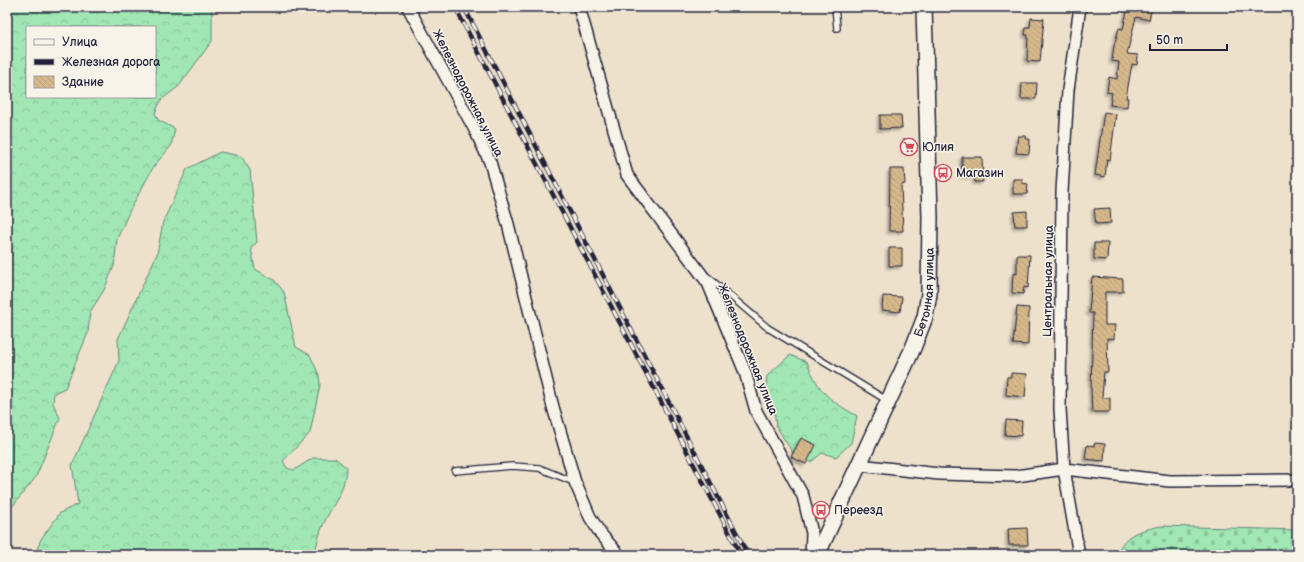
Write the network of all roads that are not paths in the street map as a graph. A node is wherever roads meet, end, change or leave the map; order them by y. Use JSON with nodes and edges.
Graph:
{"nodes":[{"id":1,"x":408,"y":7,"type":"edge"},
{"id":2,"x":579,"y":7,"type":"edge"},
{"id":3,"x":835,"y":7,"type":"edge"},
{"id":4,"x":924,"y":7,"type":"edge"},
{"id":5,"x":1080,"y":7,"type":"edge"},
{"id":6,"x":837,"y":28,"type":"dead end"},
{"id":7,"x":697,"y":268,"type":"junction"},
{"id":8,"x":888,"y":402,"type":"junction"},
{"id":9,"x":859,"y":465,"type":"junction"},
{"id":10,"x":1064,"y":469,"type":"junction"},
{"id":11,"x":455,"y":471,"type":"dead end"},
{"id":12,"x":1297,"y":480,"type":"edge"},
{"id":13,"x":575,"y":482,"type":"junction"},
{"id":14,"x":619,"y":555,"type":"edge"},
{"id":15,"x":811,"y":555,"type":"edge"},
{"id":16,"x":817,"y":555,"type":"edge"},
{"id":17,"x":1079,"y":555,"type":"edge"}],
"edges":[{"from":1,"to":13,"type":"street","name":"Железнодорожная улица"},
{"from":2,"to":7,"type":"street","name":"Железнодорожная улица"},
{"from":3,"to":6,"type":"lane"},
{"from":4,"to":8,"type":"main road","name":"Бетонная улица"},
{"from":5,"to":10,"type":"street","name":"Центральная улица"},
{"from":7,"to":8,"type":"lane"},
{"from":7,"to":15,"type":"street","name":"Железнодорожная улица"},
{"from":8,"to":9,"type":"main road","name":"Бетонная улица"},
{"from":9,"to":10,"type":"street"},
{"from":9,"to":16,"type":"main road","name":"Бетонная улица"},
{"from":10,"to":12,"type":"street"},
{"from":10,"to":17,"type":"street","name":"Центральная улица"},
{"from":11,"to":13,"type":"lane"},
{"from":13,"to":14,"type":"street","name":"Железнодорожная улица"}]}
